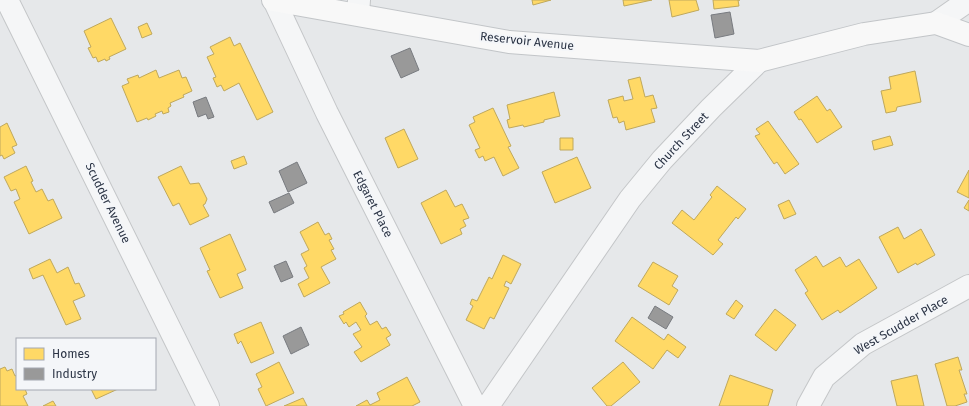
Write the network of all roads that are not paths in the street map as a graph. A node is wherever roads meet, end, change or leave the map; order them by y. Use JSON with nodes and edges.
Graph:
{"nodes":[{"id":1,"x":7,"y":0,"type":"edge"},
{"id":2,"x":273,"y":0,"type":"edge"},
{"id":3,"x":969,"y":0,"type":"edge"},
{"id":4,"x":358,"y":7,"type":"edge"},
{"id":5,"x":936,"y":23,"type":"junction"},
{"id":6,"x":969,"y":35,"type":"edge"},
{"id":7,"x":760,"y":61,"type":"junction"},
{"id":8,"x":969,"y":286,"type":"edge"},
{"id":9,"x":208,"y":406,"type":"edge"},
{"id":10,"x":475,"y":406,"type":"edge"},
{"id":11,"x":488,"y":406,"type":"edge"},
{"id":12,"x":808,"y":406,"type":"edge"}],
"edges":[{"from":1,"to":9,"type":"street","name":"Scudder Avenue"},
{"from":2,"to":4,"type":"main road","name":"Reservoir Avenue"},
{"from":2,"to":10,"type":"street","name":"Edgaret Place"},
{"from":3,"to":5,"type":"street"},
{"from":4,"to":7,"type":"main road","name":"Reservoir Avenue"},
{"from":5,"to":6,"type":"main road","name":"Church Street"},
{"from":5,"to":7,"type":"main road","name":"Church Street"},
{"from":7,"to":11,"type":"street","name":"Church Street"},
{"from":8,"to":12,"type":"street","name":"West Scudder Place"}]}
